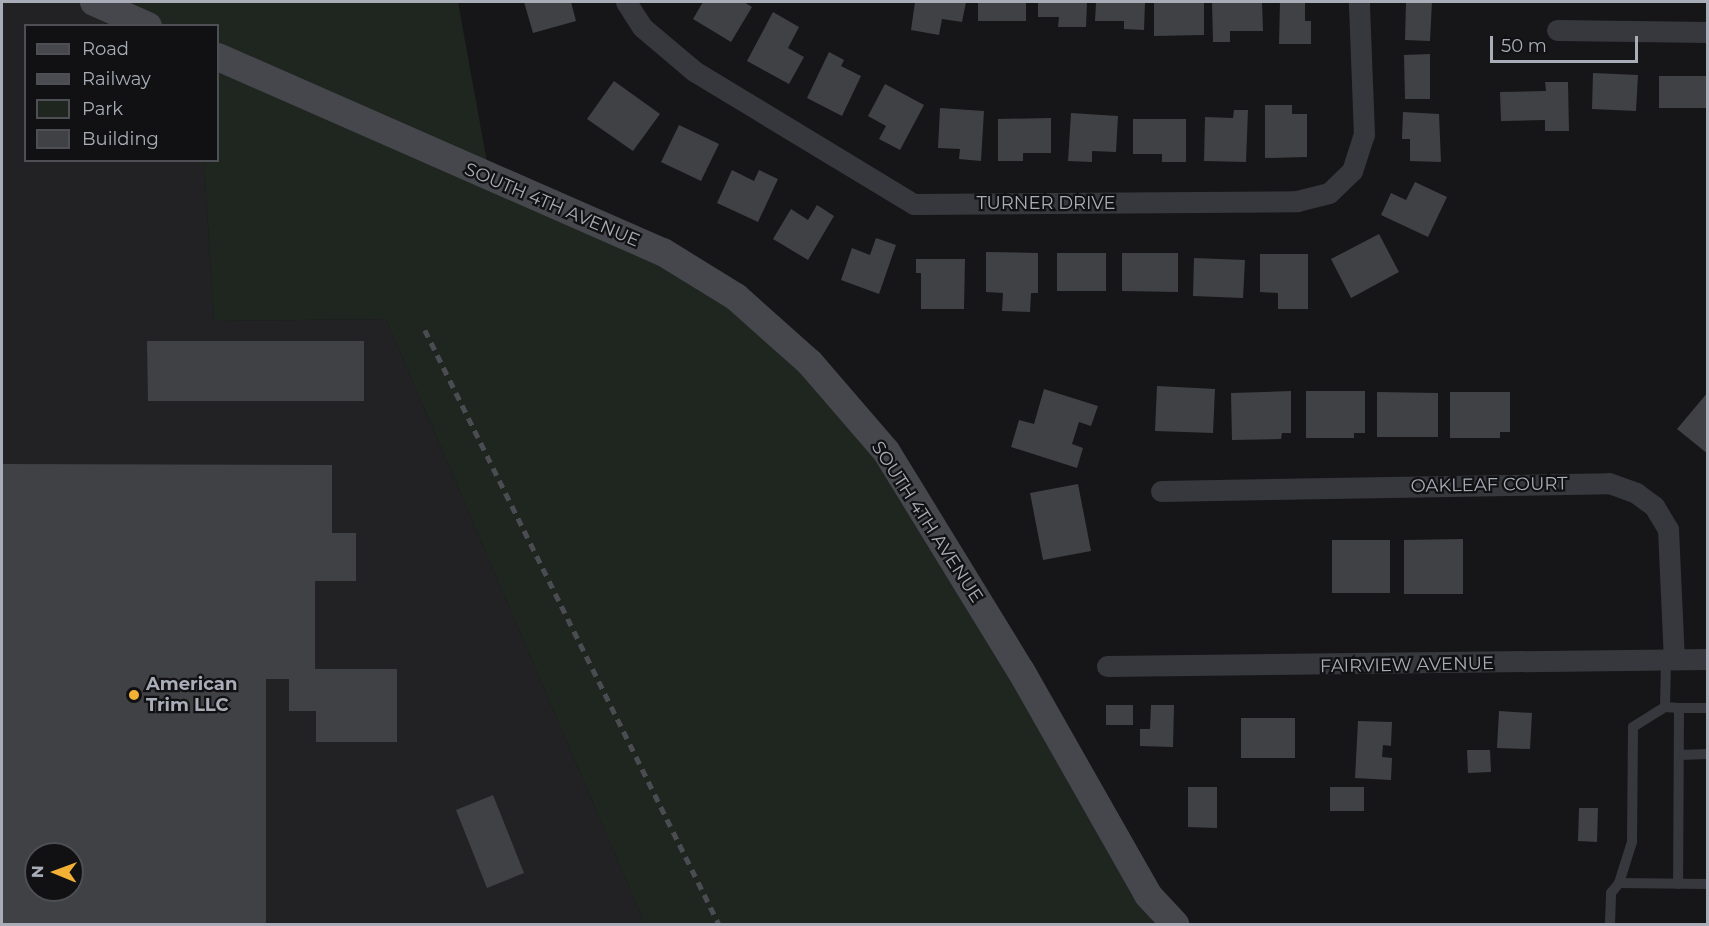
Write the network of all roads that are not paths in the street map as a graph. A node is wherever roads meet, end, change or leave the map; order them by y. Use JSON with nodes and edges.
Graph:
{"nodes":[{"id":1,"x":94,"y":2,"type":"edge"},
{"id":2,"x":626,"y":2,"type":"edge"},
{"id":3,"x":1359,"y":2,"type":"edge"},
{"id":4,"x":144,"y":24,"type":"edge"},
{"id":5,"x":1557,"y":30,"type":"dead end"},
{"id":6,"x":1707,"y":32,"type":"edge"},
{"id":7,"x":219,"y":57,"type":"edge"},
{"id":8,"x":1161,"y":491,"type":"dead end"},
{"id":9,"x":1670,"y":659,"type":"junction"},
{"id":10,"x":1707,"y":659,"type":"edge"},
{"id":11,"x":1107,"y":666,"type":"dead end"},
{"id":12,"x":1665,"y":707,"type":"junction"},
{"id":13,"x":1679,"y":708,"type":"junction"},
{"id":14,"x":1707,"y":708,"type":"edge"},
{"id":15,"x":1707,"y":754,"type":"edge"},
{"id":16,"x":1679,"y":755,"type":"junction"},
{"id":17,"x":1619,"y":883,"type":"junction"},
{"id":18,"x":1678,"y":884,"type":"junction"},
{"id":19,"x":1707,"y":884,"type":"edge"},
{"id":20,"x":1174,"y":924,"type":"edge"},
{"id":21,"x":1610,"y":924,"type":"edge"}],
"edges":[{"from":1,"to":4,"type":"street"},
{"from":2,"to":3,"type":"street","name":"TURNER DRIVE"},
{"from":5,"to":6,"type":"street"},
{"from":7,"to":20,"type":"street","name":"SOUTH 4TH AVENUE"},
{"from":8,"to":9,"type":"street","name":"OAKLEAF COURT"},
{"from":9,"to":10,"type":"street","name":"FAIRVIEW AVENUE"},
{"from":9,"to":11,"type":"street","name":"FAIRVIEW AVENUE"},
{"from":9,"to":12,"type":"lane"},
{"from":12,"to":13,"type":"lane"},
{"from":12,"to":17,"type":"lane"},
{"from":13,"to":14,"type":"lane"},
{"from":13,"to":16,"type":"lane"},
{"from":15,"to":16,"type":"lane"},
{"from":16,"to":18,"type":"lane"},
{"from":17,"to":18,"type":"lane"},
{"from":17,"to":21,"type":"lane"},
{"from":18,"to":19,"type":"lane"}]}
